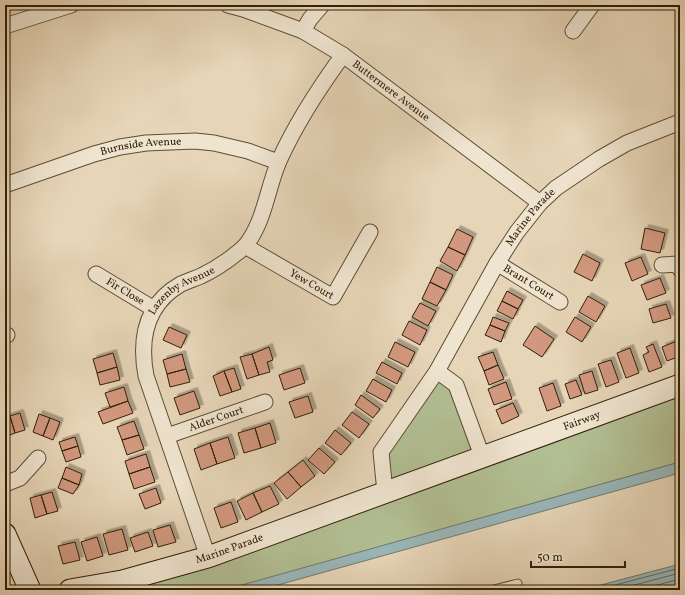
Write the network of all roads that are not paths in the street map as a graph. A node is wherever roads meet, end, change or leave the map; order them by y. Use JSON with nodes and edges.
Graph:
{"nodes":[{"id":1,"x":71,"y":5,"type":"edge"},
{"id":2,"x":228,"y":5,"type":"edge"},
{"id":3,"x":322,"y":5,"type":"edge"},
{"id":4,"x":592,"y":5,"type":"edge"},
{"id":5,"x":5,"y":26,"type":"edge"},
{"id":6,"x":303,"y":31,"type":"junction"},
{"id":7,"x":572,"y":31,"type":"dead end"},
{"id":8,"x":343,"y":54,"type":"junction"},
{"id":9,"x":680,"y":122,"type":"edge"},
{"id":10,"x":278,"y":162,"type":"junction"},
{"id":11,"x":5,"y":185,"type":"edge"},
{"id":12,"x":540,"y":203,"type":"junction"},
{"id":13,"x":370,"y":232,"type":"dead end"},
{"id":14,"x":245,"y":246,"type":"junction"},
{"id":15,"x":497,"y":263,"type":"junction"},
{"id":16,"x":679,"y":264,"type":"edge"},
{"id":17,"x":662,"y":265,"type":"dead end"},
{"id":18,"x":96,"y":274,"type":"dead end"},
{"id":19,"x":560,"y":302,"type":"dead end"},
{"id":20,"x":154,"y":309,"type":"junction"},
{"id":21,"x":437,"y":371,"type":"junction"},
{"id":22,"x":680,"y":385,"type":"edge"},
{"id":23,"x":265,"y":402,"type":"dead end"},
{"id":24,"x":167,"y":436,"type":"junction"},
{"id":25,"x":482,"y":456,"type":"junction"},
{"id":26,"x":38,"y":458,"type":"dead end"},
{"id":27,"x":5,"y":484,"type":"edge"},
{"id":28,"x":385,"y":492,"type":"junction"},
{"id":29,"x":5,"y":534,"type":"edge"},
{"id":30,"x":208,"y":557,"type":"junction"},
{"id":31,"x":518,"y":583,"type":"dead end"},
{"id":32,"x":30,"y":590,"type":"edge"},
{"id":33,"x":70,"y":590,"type":"edge"},
{"id":34,"x":490,"y":590,"type":"edge"}],
"edges":[{"from":1,"to":5,"type":"street"},
{"from":2,"to":6,"type":"street","name":"Buttermere Avenue"},
{"from":3,"to":6,"type":"street"},
{"from":4,"to":7,"type":"street"},
{"from":6,"to":8,"type":"street","name":"Buttermere Avenue"},
{"from":8,"to":10,"type":"street","name":"Lazenby Avenue"},
{"from":8,"to":12,"type":"street","name":"Buttermere Avenue"},
{"from":9,"to":12,"type":"street","name":"Marine Parade"},
{"from":10,"to":11,"type":"street","name":"Burnside Avenue"},
{"from":10,"to":14,"type":"street","name":"Lazenby Avenue"},
{"from":12,"to":15,"type":"street","name":"Marine Parade"},
{"from":13,"to":14,"type":"street","name":"Yew Court"},
{"from":14,"to":20,"type":"street","name":"Lazenby Avenue"},
{"from":15,"to":19,"type":"street","name":"Brant Court"},
{"from":15,"to":21,"type":"street","name":"Marine Parade"},
{"from":16,"to":17,"type":"street"},
{"from":18,"to":20,"type":"street","name":"Fir Close"},
{"from":20,"to":24,"type":"street","name":"Lazenby Avenue"},
{"from":21,"to":25,"type":"street"},
{"from":21,"to":28,"type":"street","name":"Marine Parade"},
{"from":22,"to":25,"type":"street","name":"Fairway"},
{"from":23,"to":24,"type":"street","name":"Alder Court"},
{"from":24,"to":30,"type":"street","name":"Lazenby Avenue"},
{"from":25,"to":28,"type":"street","name":"Marine Parade"},
{"from":26,"to":27,"type":"street"},
{"from":28,"to":30,"type":"street","name":"Marine Parade"},
{"from":29,"to":32,"type":"street"},
{"from":30,"to":33,"type":"street","name":"Marine Parade"},
{"from":31,"to":34,"type":"lane"}]}
